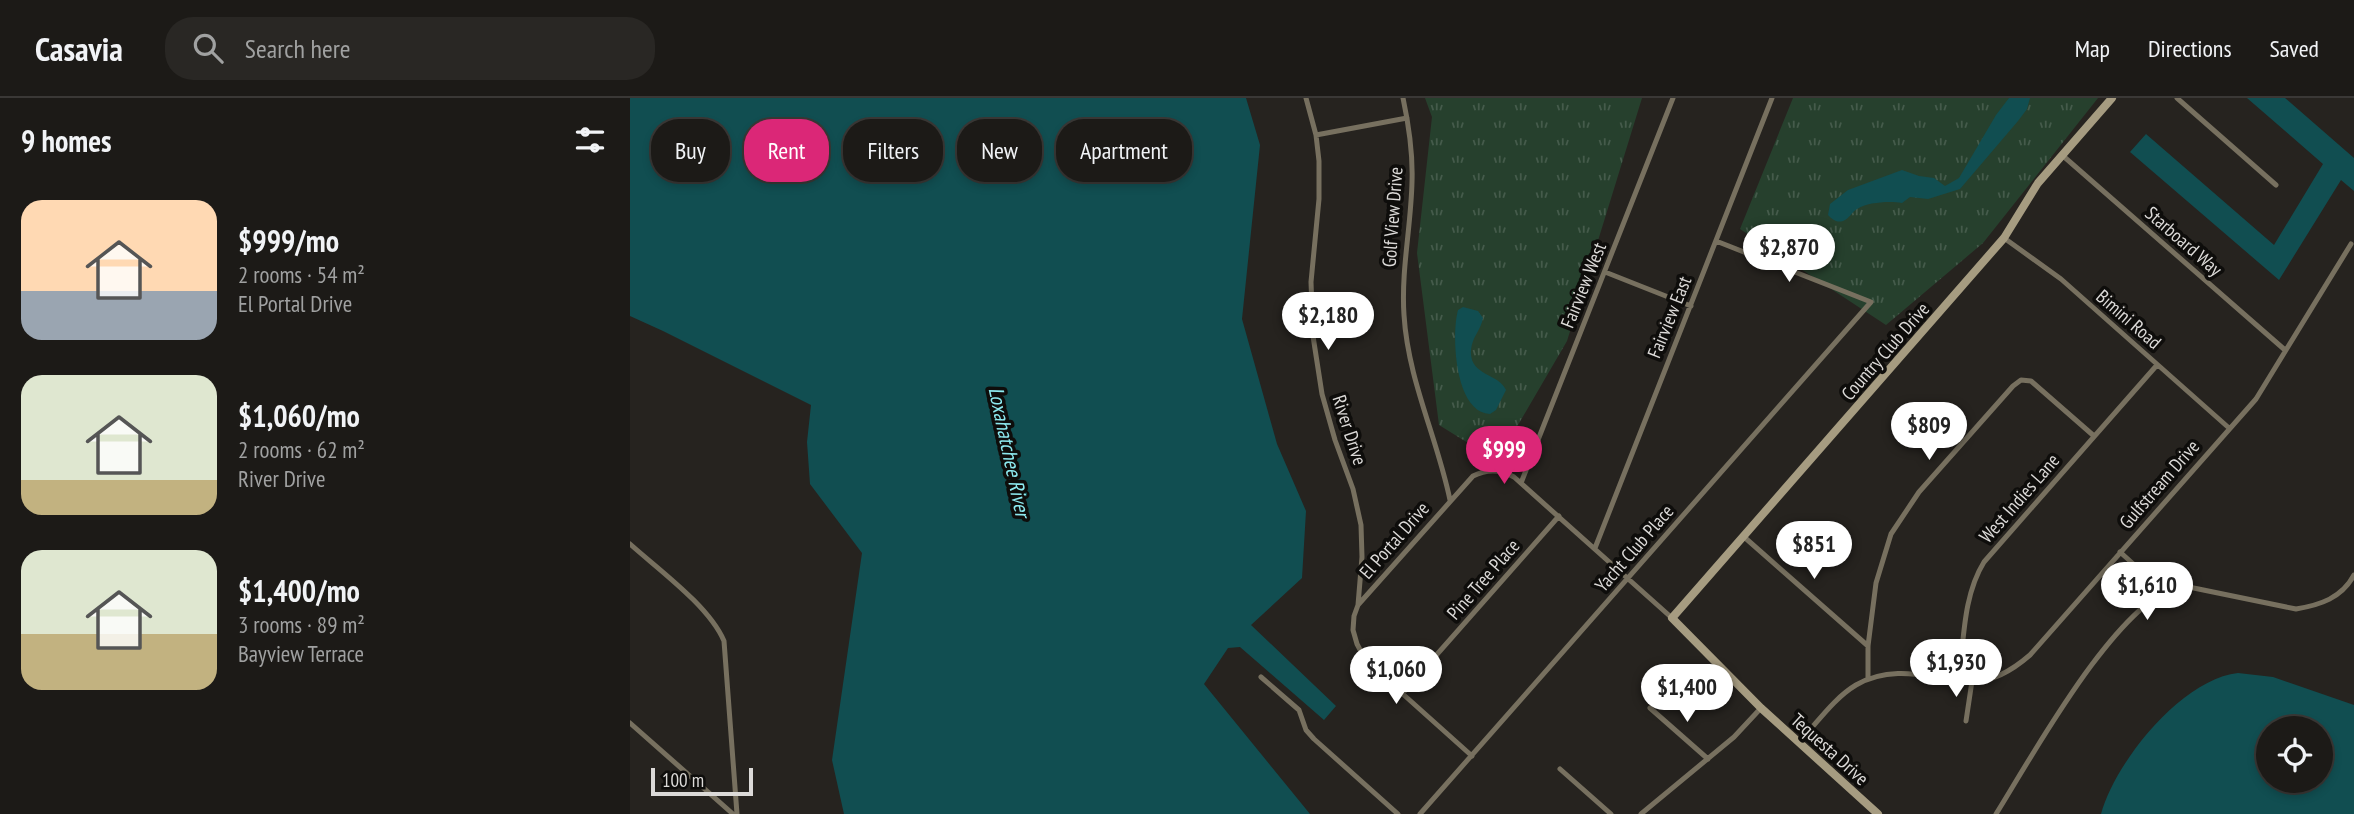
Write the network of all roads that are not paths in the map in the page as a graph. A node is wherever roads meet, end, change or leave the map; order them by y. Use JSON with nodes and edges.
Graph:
{"nodes":[{"id":1,"x":1306,"y":98,"type":"edge"},
{"id":2,"x":1403,"y":98,"type":"edge"},
{"id":3,"x":1673,"y":98,"type":"edge"},
{"id":4,"x":1772,"y":98,"type":"edge"},
{"id":5,"x":2112,"y":98,"type":"edge"},
{"id":6,"x":2177,"y":98,"type":"edge"},
{"id":7,"x":1407,"y":118,"type":"junction"},
{"id":8,"x":1316,"y":135,"type":"junction"},
{"id":9,"x":2062,"y":155,"type":"junction"},
{"id":10,"x":2276,"y":185,"type":"dead end"},
{"id":11,"x":2004,"y":238,"type":"junction"},
{"id":12,"x":1716,"y":241,"type":"junction"},
{"id":13,"x":2351,"y":244,"type":"dead end"},
{"id":14,"x":1605,"y":272,"type":"junction"},
{"id":15,"x":1690,"y":306,"type":"junction"},
{"id":16,"x":2285,"y":350,"type":"junction"},
{"id":17,"x":2157,"y":365,"type":"junction"},
{"id":18,"x":2229,"y":428,"type":"junction"},
{"id":19,"x":2094,"y":436,"type":"junction"},
{"id":20,"x":1521,"y":483,"type":"junction"},
{"id":21,"x":1450,"y":500,"type":"junction"},
{"id":22,"x":1559,"y":516,"type":"junction"},
{"id":23,"x":1743,"y":536,"type":"junction"},
{"id":24,"x":630,"y":544,"type":"edge"},
{"id":25,"x":1595,"y":548,"type":"junction"},
{"id":26,"x":2120,"y":552,"type":"junction"},
{"id":27,"x":2354,"y":575,"type":"edge"},
{"id":28,"x":1629,"y":577,"type":"junction"},
{"id":29,"x":2150,"y":579,"type":"dead end"},
{"id":30,"x":1358,"y":605,"type":"junction"},
{"id":31,"x":1672,"y":618,"type":"junction"},
{"id":32,"x":1868,"y":646,"type":"junction"},
{"id":33,"x":1261,"y":677,"type":"dead end"},
{"id":34,"x":1959,"y":678,"type":"junction"},
{"id":35,"x":1868,"y":679,"type":"junction"},
{"id":36,"x":1972,"y":681,"type":"junction"},
{"id":37,"x":1402,"y":694,"type":"junction"},
{"id":38,"x":1650,"y":708,"type":"dead end"},
{"id":39,"x":1761,"y":708,"type":"junction"},
{"id":40,"x":1966,"y":721,"type":"dead end"},
{"id":41,"x":630,"y":723,"type":"edge"},
{"id":42,"x":1799,"y":742,"type":"junction"},
{"id":43,"x":1472,"y":756,"type":"junction"},
{"id":44,"x":1708,"y":759,"type":"junction"},
{"id":45,"x":1560,"y":769,"type":"dead end"},
{"id":46,"x":735,"y":814,"type":"edge"},
{"id":47,"x":1398,"y":814,"type":"edge"},
{"id":48,"x":1420,"y":814,"type":"edge"},
{"id":49,"x":1611,"y":814,"type":"edge"},
{"id":50,"x":1641,"y":814,"type":"edge"},
{"id":51,"x":1878,"y":814,"type":"edge"},
{"id":52,"x":1996,"y":814,"type":"edge"}],
"edges":[{"from":1,"to":8,"type":"street","name":"River Drive"},
{"from":2,"to":7,"type":"street","name":"Golf View Drive"},
{"from":3,"to":14,"type":"street","name":"Fairview West"},
{"from":4,"to":12,"type":"street","name":"Fairview East"},
{"from":5,"to":9,"type":"street","name":"Country Club Drive"},
{"from":6,"to":10,"type":"street"},
{"from":7,"to":8,"type":"street"},
{"from":7,"to":21,"type":"street","name":"Golf View Drive"},
{"from":8,"to":30,"type":"street","name":"River Drive"},
{"from":9,"to":11,"type":"street","name":"Country Club Drive"},
{"from":9,"to":16,"type":"street","name":"Starboard Way"},
{"from":11,"to":17,"type":"street","name":"Bimini Road"},
{"from":11,"to":23,"type":"street","name":"Country Club Drive"},
{"from":12,"to":15,"type":"street","name":"Fairview East"},
{"from":12,"to":28,"type":"street","name":"Yacht Club Place"},
{"from":13,"to":16,"type":"street","name":"Gulfstream Drive"},
{"from":14,"to":15,"type":"street"},
{"from":14,"to":20,"type":"street","name":"Fairview West"},
{"from":15,"to":25,"type":"street","name":"Fairview East"},
{"from":16,"to":18,"type":"street","name":"Gulfstream Drive"},
{"from":17,"to":18,"type":"street","name":"Bimini Road"},
{"from":17,"to":19,"type":"street","name":"West Indies Lane"},
{"from":18,"to":26,"type":"street","name":"Gulfstream Drive"},
{"from":19,"to":32,"type":"street"},
{"from":19,"to":34,"type":"street","name":"West Indies Lane"},
{"from":20,"to":21,"type":"street","name":"El Portal Drive"},
{"from":20,"to":22,"type":"street","name":"El Portal Drive"},
{"from":21,"to":30,"type":"street","name":"El Portal Drive"},
{"from":22,"to":25,"type":"street","name":"El Portal Drive"},
{"from":22,"to":37,"type":"street","name":"Pine Tree Place"},
{"from":23,"to":31,"type":"street","name":"Country Club Drive"},
{"from":23,"to":32,"type":"street"},
{"from":24,"to":46,"type":"street"},
{"from":25,"to":28,"type":"street","name":"El Portal Drive"},
{"from":26,"to":29,"type":"street"},
{"from":26,"to":36,"type":"street","name":"Gulfstream Drive"},
{"from":27,"to":52,"type":"street"},
{"from":28,"to":31,"type":"street","name":"El Portal Drive"},
{"from":28,"to":43,"type":"street","name":"Yacht Club Place"},
{"from":30,"to":37,"type":"street","name":"El Portal Drive"},
{"from":31,"to":39,"type":"street","name":"Tequesta Drive"},
{"from":32,"to":35,"type":"street"},
{"from":33,"to":47,"type":"street"},
{"from":34,"to":35,"type":"street","name":"Gulfstream Drive"},
{"from":34,"to":36,"type":"street","name":"Gulfstream Drive"},
{"from":35,"to":42,"type":"street","name":"Gulfstream Drive"},
{"from":36,"to":40,"type":"street"},
{"from":37,"to":43,"type":"street"},
{"from":38,"to":44,"type":"street"},
{"from":39,"to":42,"type":"street","name":"Tequesta Drive"},
{"from":39,"to":44,"type":"street"},
{"from":41,"to":46,"type":"street"},
{"from":42,"to":51,"type":"street","name":"Tequesta Drive"},
{"from":43,"to":48,"type":"street","name":"Yacht Club Place"},
{"from":44,"to":50,"type":"street"},
{"from":45,"to":49,"type":"street"}]}
